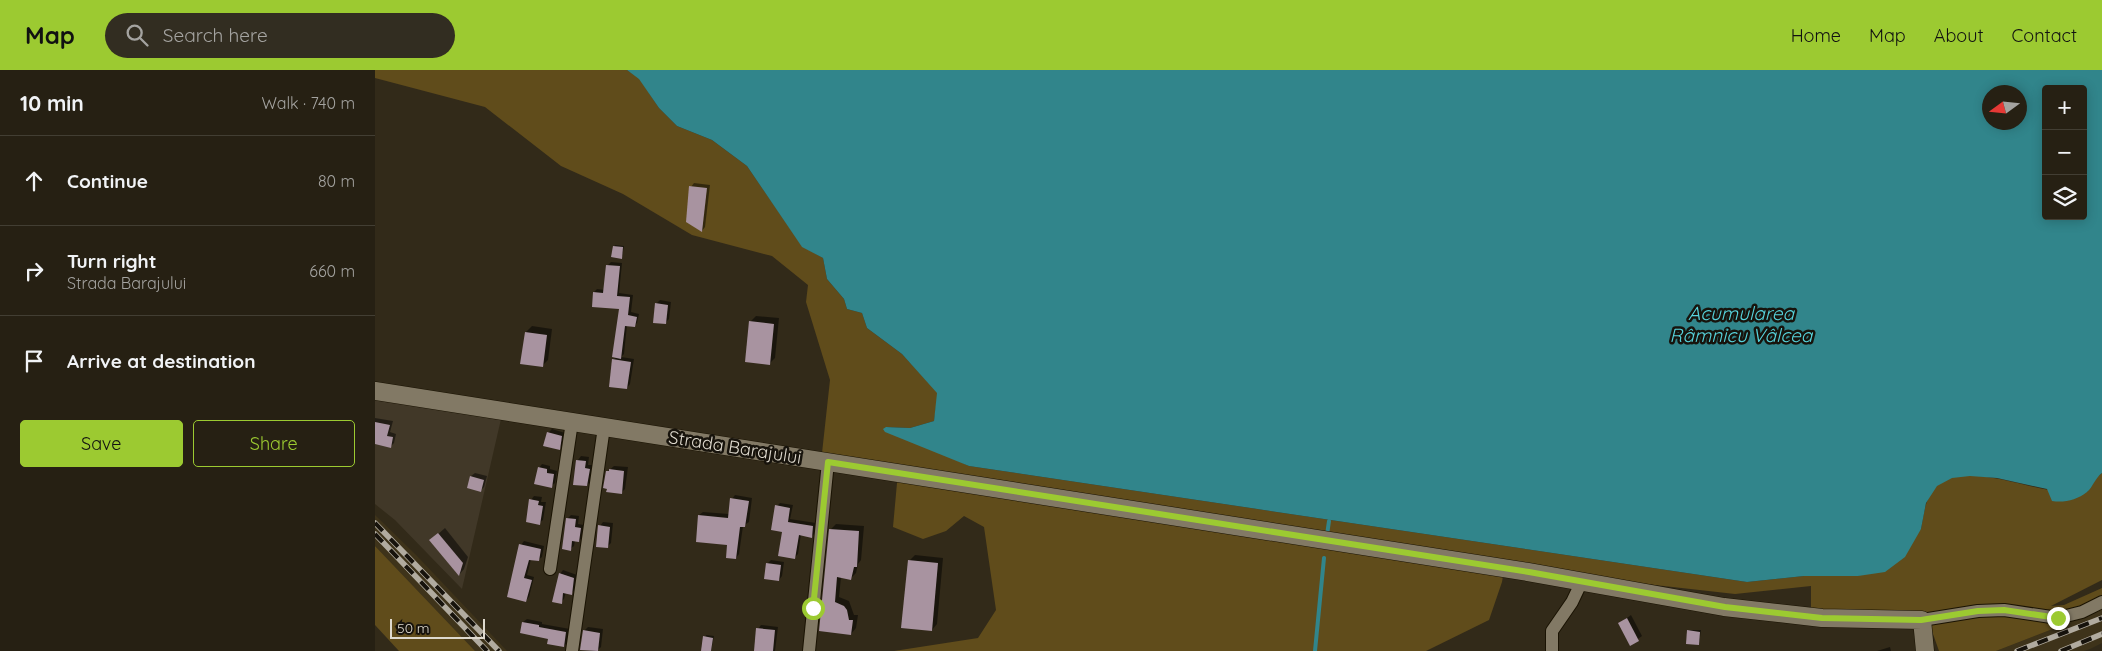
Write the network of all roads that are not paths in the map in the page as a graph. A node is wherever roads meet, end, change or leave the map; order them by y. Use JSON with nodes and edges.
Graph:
{"nodes":[{"id":1,"x":375,"y":391,"type":"edge"},
{"id":2,"x":572,"y":422,"type":"junction"},
{"id":3,"x":604,"y":426,"type":"junction"},
{"id":4,"x":828,"y":462,"type":"junction"},
{"id":5,"x":550,"y":569,"type":"dead end"},
{"id":6,"x":1582,"y":581,"type":"junction"},
{"id":7,"x":2102,"y":602,"type":"edge"},
{"id":8,"x":1921,"y":620,"type":"junction"},
{"id":9,"x":572,"y":651,"type":"edge"},
{"id":10,"x":809,"y":651,"type":"edge"},
{"id":11,"x":1552,"y":651,"type":"edge"},
{"id":12,"x":1925,"y":651,"type":"edge"}],
"edges":[{"from":1,"to":2,"type":"street","name":"Strada Barajului"},
{"from":2,"to":3,"type":"street","name":"Strada Barajului"},
{"from":2,"to":5,"type":"street"},
{"from":3,"to":4,"type":"street","name":"Strada Barajului"},
{"from":3,"to":9,"type":"street"},
{"from":4,"to":6,"type":"street","name":"Strada Barajului"},
{"from":4,"to":10,"type":"street"},
{"from":6,"to":8,"type":"street","name":"Strada Barajului"},
{"from":6,"to":11,"type":"street"},
{"from":7,"to":8,"type":"street","name":"Strada Barajului"},
{"from":8,"to":12,"type":"street"}]}
